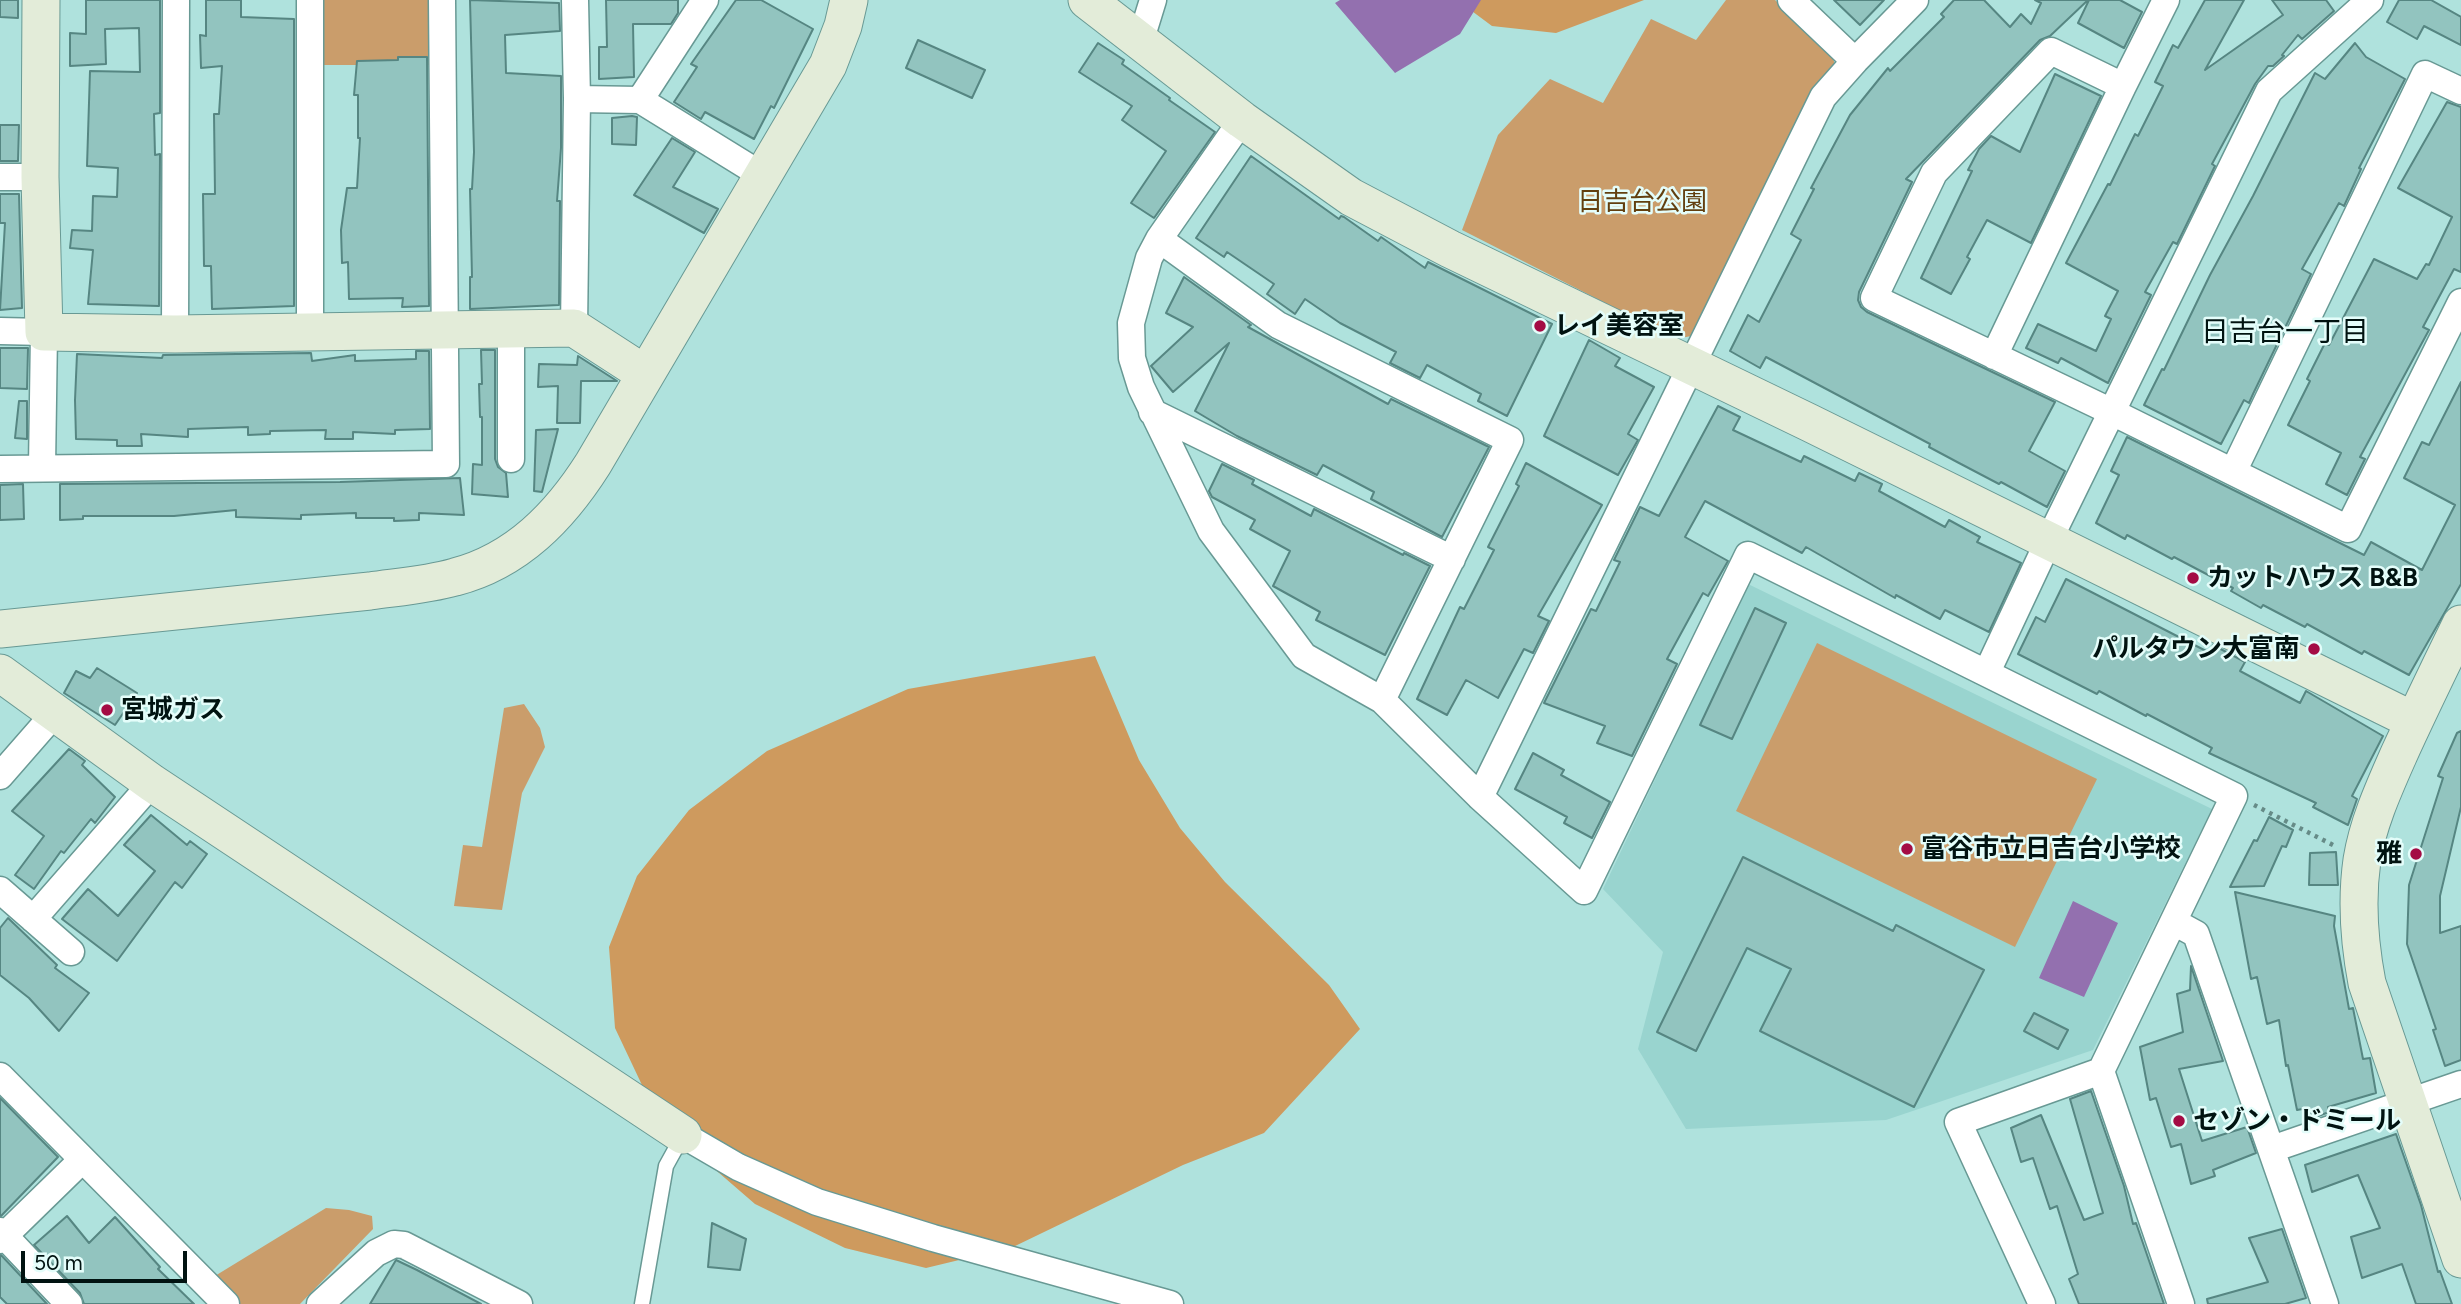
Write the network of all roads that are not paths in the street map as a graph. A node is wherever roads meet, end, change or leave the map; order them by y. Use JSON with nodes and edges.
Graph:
{"nodes":[{"id":1,"x":41,"y":0,"type":"edge"},
{"id":2,"x":176,"y":0,"type":"edge"},
{"id":3,"x":310,"y":0,"type":"edge"},
{"id":4,"x":442,"y":0,"type":"edge"},
{"id":5,"x":575,"y":0,"type":"edge"},
{"id":6,"x":705,"y":0,"type":"edge"},
{"id":7,"x":849,"y":0,"type":"edge"},
{"id":8,"x":1087,"y":0,"type":"edge"},
{"id":9,"x":1153,"y":0,"type":"edge"},
{"id":10,"x":1791,"y":0,"type":"edge"},
{"id":11,"x":1915,"y":0,"type":"edge"},
{"id":12,"x":2166,"y":0,"type":"edge"},
{"id":13,"x":2356,"y":5,"type":"edge"},
{"id":14,"x":1141,"y":39,"type":"junction"},
{"id":15,"x":1855,"y":61,"type":"junction"},
{"id":16,"x":2123,"y":86,"type":"junction"},
{"id":17,"x":2461,"y":91,"type":"edge"},
{"id":18,"x":577,"y":99,"type":"junction"},
{"id":19,"x":640,"y":100,"type":"junction"},
{"id":20,"x":1242,"y":120,"type":"junction"},
{"id":21,"x":763,"y":176,"type":"junction"},
{"id":22,"x":0,"y":177,"type":"edge"},
{"id":23,"x":40,"y":177,"type":"junction"},
{"id":24,"x":1159,"y":239,"type":"junction"},
{"id":25,"x":2461,"y":302,"type":"edge"},
{"id":26,"x":574,"y":328,"type":"junction"},
{"id":27,"x":443,"y":329,"type":"junction"},
{"id":28,"x":511,"y":329,"type":"junction"},
{"id":29,"x":0,"y":331,"type":"edge"},
{"id":30,"x":44,"y":332,"type":"junction"},
{"id":31,"x":310,"y":332,"type":"junction"},
{"id":32,"x":176,"y":334,"type":"junction"},
{"id":33,"x":1994,"y":356,"type":"junction"},
{"id":34,"x":1690,"y":367,"type":"junction"},
{"id":35,"x":645,"y":374,"type":"junction"},
{"id":36,"x":1152,"y":412,"type":"junction"},
{"id":37,"x":2112,"y":412,"type":"junction"},
{"id":38,"x":511,"y":459,"type":"dead end"},
{"id":39,"x":42,"y":467,"type":"junction"},
{"id":40,"x":0,"y":469,"type":"edge"},
{"id":41,"x":2233,"y":472,"type":"junction"},
{"id":42,"x":2048,"y":542,"type":"junction"},
{"id":43,"x":1452,"y":559,"type":"junction"},
{"id":44,"x":2461,"y":624,"type":"edge"},
{"id":45,"x":0,"y":629,"type":"edge"},
{"id":46,"x":1987,"y":672,"type":"junction"},
{"id":47,"x":0,"y":673,"type":"edge"},
{"id":48,"x":1382,"y":700,"type":"junction"},
{"id":49,"x":55,"y":713,"type":"junction"},
{"id":50,"x":2414,"y":721,"type":"junction"},
{"id":51,"x":0,"y":776,"type":"edge"},
{"id":52,"x":152,"y":783,"type":"junction"},
{"id":53,"x":1479,"y":797,"type":"junction"},
{"id":54,"x":0,"y":890,"type":"edge"},
{"id":55,"x":33,"y":919,"type":"junction"},
{"id":56,"x":2174,"y":922,"type":"junction"},
{"id":57,"x":71,"y":953,"type":"dead end"},
{"id":58,"x":2101,"y":1071,"type":"junction"},
{"id":59,"x":0,"y":1076,"type":"edge"},
{"id":60,"x":2461,"y":1084,"type":"edge"},
{"id":61,"x":2408,"y":1102,"type":"junction"},
{"id":62,"x":683,"y":1135,"type":"junction"},
{"id":63,"x":2272,"y":1149,"type":"junction"},
{"id":64,"x":82,"y":1160,"type":"junction"},
{"id":65,"x":2,"y":1235,"type":"edge"},
{"id":66,"x":2461,"y":1259,"type":"edge"},
{"id":67,"x":69,"y":1304,"type":"edge"},
{"id":68,"x":226,"y":1304,"type":"edge"},
{"id":69,"x":320,"y":1304,"type":"edge"},
{"id":70,"x":519,"y":1304,"type":"edge"},
{"id":71,"x":642,"y":1304,"type":"edge"},
{"id":72,"x":1170,"y":1304,"type":"edge"},
{"id":73,"x":2042,"y":1304,"type":"edge"},
{"id":74,"x":2181,"y":1304,"type":"edge"},
{"id":75,"x":2325,"y":1304,"type":"edge"}],
"edges":[{"from":1,"to":23,"type":"street"},
{"from":2,"to":32,"type":"street"},
{"from":3,"to":31,"type":"street"},
{"from":4,"to":27,"type":"street"},
{"from":5,"to":18,"type":"street"},
{"from":6,"to":19,"type":"street"},
{"from":7,"to":21,"type":"street"},
{"from":8,"to":14,"type":"street"},
{"from":9,"to":14,"type":"street"},
{"from":10,"to":15,"type":"street"},
{"from":11,"to":15,"type":"street"},
{"from":12,"to":16,"type":"street"},
{"from":13,"to":37,"type":"street"},
{"from":14,"to":20,"type":"street"},
{"from":15,"to":34,"type":"street"},
{"from":16,"to":33,"type":"street"},
{"from":16,"to":33,"type":"street"},
{"from":17,"to":41,"type":"street"},
{"from":18,"to":19,"type":"street"},
{"from":18,"to":26,"type":"street"},
{"from":19,"to":21,"type":"street"},
{"from":20,"to":24,"type":"street"},
{"from":20,"to":34,"type":"street"},
{"from":21,"to":35,"type":"street"},
{"from":22,"to":23,"type":"street"},
{"from":23,"to":30,"type":"street"},
{"from":24,"to":36,"type":"street"},
{"from":24,"to":43,"type":"street"},
{"from":25,"to":41,"type":"street"},
{"from":26,"to":28,"type":"street"},
{"from":26,"to":35,"type":"street"},
{"from":27,"to":28,"type":"street"},
{"from":27,"to":31,"type":"street"},
{"from":27,"to":39,"type":"street"},
{"from":28,"to":38,"type":"street"},
{"from":29,"to":30,"type":"street"},
{"from":30,"to":32,"type":"street"},
{"from":30,"to":39,"type":"street"},
{"from":31,"to":32,"type":"street"},
{"from":33,"to":37,"type":"street"},
{"from":34,"to":42,"type":"street"},
{"from":34,"to":53,"type":"street"},
{"from":35,"to":45,"type":"street"},
{"from":36,"to":43,"type":"street"},
{"from":36,"to":48,"type":"street"},
{"from":37,"to":41,"type":"street"},
{"from":37,"to":42,"type":"street"},
{"from":39,"to":40,"type":"street"},
{"from":42,"to":46,"type":"street"},
{"from":42,"to":50,"type":"street"},
{"from":43,"to":48,"type":"street"},
{"from":44,"to":50,"type":"street"},
{"from":46,"to":53,"type":"street"},
{"from":46,"to":56,"type":"street"},
{"from":47,"to":49,"type":"street"},
{"from":48,"to":53,"type":"street"},
{"from":49,"to":51,"type":"street"},
{"from":49,"to":52,"type":"street"},
{"from":50,"to":61,"type":"street"},
{"from":52,"to":55,"type":"street"},
{"from":52,"to":62,"type":"street"},
{"from":54,"to":55,"type":"street"},
{"from":55,"to":57,"type":"street"},
{"from":56,"to":58,"type":"street"},
{"from":56,"to":63,"type":"street"},
{"from":58,"to":73,"type":"street"},
{"from":58,"to":74,"type":"street"},
{"from":59,"to":64,"type":"street"},
{"from":60,"to":61,"type":"street"},
{"from":61,"to":63,"type":"street"},
{"from":61,"to":66,"type":"street"},
{"from":62,"to":71,"type":"lane"},
{"from":62,"to":72,"type":"street"},
{"from":63,"to":75,"type":"street"},
{"from":64,"to":65,"type":"street"},
{"from":64,"to":68,"type":"street"},
{"from":65,"to":67,"type":"street"},
{"from":69,"to":70,"type":"street"}]}
